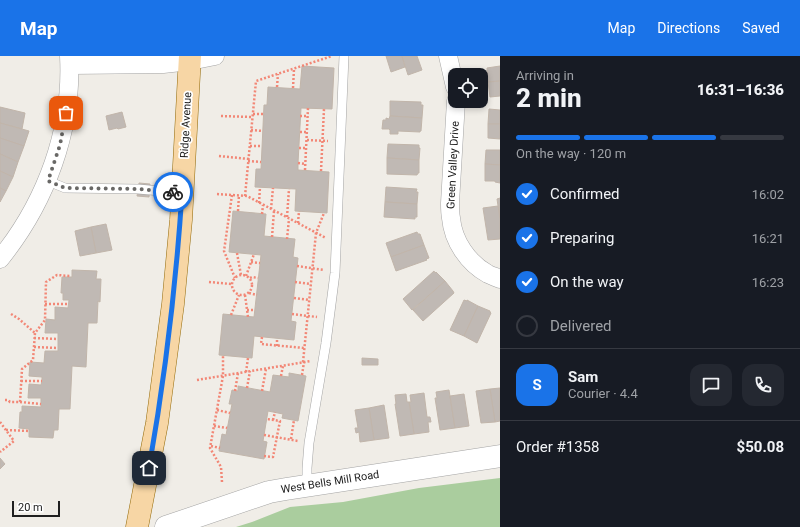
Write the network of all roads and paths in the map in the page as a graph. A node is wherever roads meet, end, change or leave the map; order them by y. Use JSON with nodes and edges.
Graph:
{"nodes":[{"id":1,"x":215,"y":56,"type":"edge"},
{"id":2,"x":333,"y":56,"type":"edge"},
{"id":3,"x":344,"y":56,"type":"edge"},
{"id":4,"x":448,"y":56,"type":"edge"},
{"id":5,"x":190,"y":59,"type":"edge"},
{"id":6,"x":70,"y":61,"type":"edge"},
{"id":7,"x":451,"y":68,"type":"edge"},
{"id":8,"x":294,"y":69,"type":"junction"},
{"id":9,"x":278,"y":74,"type":"junction"},
{"id":10,"x":277,"y":87,"type":"dead end"},
{"id":11,"x":293,"y":88,"type":"dead end"},
{"id":12,"x":308,"y":108,"type":"dead end"},
{"id":13,"x":456,"y":108,"type":"edge"},
{"id":14,"x":324,"y":109,"type":"dead end"},
{"id":15,"x":264,"y":114,"type":"dead end"},
{"id":16,"x":252,"y":115,"type":"junction"},
{"id":17,"x":221,"y":116,"type":"dead end"},
{"id":18,"x":300,"y":116,"type":"dead end"},
{"id":19,"x":308,"y":116,"type":"junction"},
{"id":20,"x":251,"y":130,"type":"junction"},
{"id":21,"x":263,"y":131,"type":"dead end"},
{"id":22,"x":300,"y":132,"type":"dead end"},
{"id":23,"x":307,"y":132,"type":"junction"},
{"id":24,"x":307,"y":140,"type":"junction"},
{"id":25,"x":323,"y":141,"type":"junction"},
{"id":26,"x":341,"y":142,"type":"junction"},
{"id":27,"x":250,"y":146,"type":"junction"},
{"id":28,"x":262,"y":146,"type":"dead end"},
{"id":29,"x":299,"y":148,"type":"dead end"},
{"id":30,"x":306,"y":148,"type":"junction"},
{"id":31,"x":219,"y":156,"type":"dead end"},
{"id":32,"x":248,"y":160,"type":"junction"},
{"id":33,"x":261,"y":162,"type":"dead end"},
{"id":34,"x":298,"y":164,"type":"dead end"},
{"id":35,"x":305,"y":164,"type":"junction"},
{"id":36,"x":305,"y":170,"type":"dead end"},
{"id":37,"x":321,"y":171,"type":"dead end"},
{"id":38,"x":48,"y":181,"type":"junction"},
{"id":39,"x":260,"y":187,"type":"dead end"},
{"id":40,"x":273,"y":188,"type":"dead end"},
{"id":41,"x":289,"y":189,"type":"dead end"},
{"id":42,"x":182,"y":193,"type":"junction"},
{"id":43,"x":217,"y":194,"type":"dead end"},
{"id":44,"x":232,"y":195,"type":"junction"},
{"id":45,"x":239,"y":195,"type":"junction"},
{"id":46,"x":245,"y":196,"type":"junction"},
{"id":47,"x":259,"y":203,"type":"junction"},
{"id":48,"x":263,"y":205,"type":"junction"},
{"id":49,"x":273,"y":210,"type":"junction"},
{"id":50,"x":238,"y":211,"type":"dead end"},
{"id":51,"x":299,"y":211,"type":"dead end"},
{"id":52,"x":324,"y":213,"type":"dead end"},
{"id":53,"x":262,"y":214,"type":"dead end"},
{"id":54,"x":288,"y":218,"type":"junction"},
{"id":55,"x":298,"y":223,"type":"junction"},
{"id":56,"x":316,"y":233,"type":"junction"},
{"id":57,"x":272,"y":237,"type":"dead end"},
{"id":58,"x":287,"y":239,"type":"dead end"},
{"id":59,"x":337,"y":244,"type":"junction"},
{"id":60,"x":237,"y":253,"type":"dead end"},
{"id":61,"x":254,"y":254,"type":"dead end"},
{"id":62,"x":0,"y":259,"type":"edge"},
{"id":63,"x":251,"y":262,"type":"junction"},
{"id":64,"x":260,"y":263,"type":"dead end"},
{"id":65,"x":297,"y":266,"type":"dead end"},
{"id":66,"x":312,"y":268,"type":"junction"},
{"id":67,"x":241,"y":275,"type":"junction"},
{"id":68,"x":70,"y":276,"type":"dead end"},
{"id":69,"x":246,"y":276,"type":"junction"},
{"id":70,"x":235,"y":278,"type":"junction"},
{"id":71,"x":250,"y":278,"type":"junction"},
{"id":72,"x":258,"y":278,"type":"dead end"},
{"id":73,"x":500,"y":279,"type":"edge"},
{"id":74,"x":209,"y":282,"type":"dead end"},
{"id":75,"x":295,"y":282,"type":"dead end"},
{"id":76,"x":232,"y":284,"type":"junction"},
{"id":77,"x":311,"y":284,"type":"junction"},
{"id":78,"x":249,"y":293,"type":"junction"},
{"id":79,"x":239,"y":295,"type":"junction"},
{"id":80,"x":257,"y":295,"type":"dead end"},
{"id":81,"x":245,"y":296,"type":"junction"},
{"id":82,"x":294,"y":298,"type":"dead end"},
{"id":83,"x":309,"y":300,"type":"junction"},
{"id":84,"x":45,"y":304,"type":"junction"},
{"id":85,"x":69,"y":304,"type":"dead end"},
{"id":86,"x":247,"y":310,"type":"junction"},
{"id":87,"x":255,"y":310,"type":"dead end"},
{"id":88,"x":11,"y":314,"type":"dead end"},
{"id":89,"x":292,"y":314,"type":"dead end"},
{"id":90,"x":231,"y":315,"type":"dead end"},
{"id":91,"x":308,"y":316,"type":"junction"},
{"id":92,"x":248,"y":317,"type":"dead end"},
{"id":93,"x":330,"y":318,"type":"junction"},
{"id":94,"x":34,"y":333,"type":"junction"},
{"id":95,"x":262,"y":337,"type":"dead end"},
{"id":96,"x":34,"y":338,"type":"junction"},
{"id":97,"x":57,"y":339,"type":"dead end"},
{"id":98,"x":277,"y":339,"type":"dead end"},
{"id":99,"x":276,"y":346,"type":"junction"},
{"id":100,"x":34,"y":347,"type":"junction"},
{"id":101,"x":57,"y":348,"type":"dead end"},
{"id":102,"x":304,"y":348,"type":"junction"},
{"id":103,"x":223,"y":356,"type":"dead end"},
{"id":104,"x":248,"y":358,"type":"dead end"},
{"id":105,"x":324,"y":359,"type":"junction"},
{"id":106,"x":303,"y":362,"type":"junction"},
{"id":107,"x":283,"y":366,"type":"junction"},
{"id":108,"x":266,"y":369,"type":"junction"},
{"id":109,"x":248,"y":372,"type":"junction"},
{"id":110,"x":238,"y":374,"type":"junction"},
{"id":111,"x":302,"y":375,"type":"dead end"},
{"id":112,"x":223,"y":376,"type":"junction"},
{"id":113,"x":281,"y":376,"type":"dead end"},
{"id":114,"x":197,"y":380,"type":"dead end"},
{"id":115,"x":21,"y":381,"type":"junction"},
{"id":116,"x":42,"y":381,"type":"dead end"},
{"id":117,"x":247,"y":388,"type":"dead end"},
{"id":118,"x":235,"y":391,"type":"dead end"},
{"id":119,"x":262,"y":391,"type":"dead end"},
{"id":120,"x":5,"y":400,"type":"dead end"},
{"id":121,"x":20,"y":402,"type":"junction"},
{"id":122,"x":41,"y":404,"type":"dead end"},
{"id":123,"x":217,"y":410,"type":"junction"},
{"id":124,"x":275,"y":412,"type":"dead end"},
{"id":125,"x":230,"y":413,"type":"dead end"},
{"id":126,"x":267,"y":419,"type":"dead end"},
{"id":127,"x":273,"y":420,"type":"junction"},
{"id":128,"x":294,"y":420,"type":"dead end"},
{"id":129,"x":0,"y":422,"type":"edge"},
{"id":130,"x":214,"y":426,"type":"junction"},
{"id":131,"x":227,"y":428,"type":"dead end"},
{"id":132,"x":6,"y":430,"type":"junction"},
{"id":133,"x":30,"y":431,"type":"dead end"},
{"id":134,"x":264,"y":435,"type":"dead end"},
{"id":135,"x":277,"y":437,"type":"junction"},
{"id":136,"x":291,"y":439,"type":"junction"},
{"id":137,"x":309,"y":443,"type":"junction"},
{"id":138,"x":211,"y":446,"type":"junction"},
{"id":139,"x":220,"y":448,"type":"dead end"},
{"id":140,"x":0,"y":452,"type":"edge"},
{"id":141,"x":264,"y":456,"type":"dead end"},
{"id":142,"x":500,"y":456,"type":"edge"},
{"id":143,"x":222,"y":482,"type":"dead end"},
{"id":144,"x":307,"y":486,"type":"junction"},
{"id":145,"x":137,"y":527,"type":"edge"},
{"id":146,"x":166,"y":527,"type":"edge"}],
"edges":[{"from":1,"to":5,"type":"street"},
{"from":2,"to":8,"type":"path"},
{"from":3,"to":26,"type":"lane"},
{"from":4,"to":7,"type":"street"},
{"from":5,"to":6,"type":"street"},
{"from":5,"to":42,"type":"main road","name":"Ridge Avenue"},
{"from":6,"to":38,"type":"street"},
{"from":8,"to":9,"type":"path"},
{"from":8,"to":11,"type":"path"},
{"from":9,"to":10,"type":"path"},
{"from":9,"to":16,"type":"path"},
{"from":12,"to":19,"type":"path"},
{"from":13,"to":73,"type":"street","name":"Green Valley Drive"},
{"from":14,"to":25,"type":"path"},
{"from":15,"to":16,"type":"path"},
{"from":16,"to":17,"type":"path"},
{"from":16,"to":20,"type":"path"},
{"from":18,"to":19,"type":"path"},
{"from":19,"to":23,"type":"path"},
{"from":20,"to":21,"type":"path"},
{"from":20,"to":27,"type":"path"},
{"from":22,"to":23,"type":"path"},
{"from":23,"to":24,"type":"path"},
{"from":24,"to":25,"type":"path"},
{"from":24,"to":30,"type":"path"},
{"from":25,"to":26,"type":"path"},
{"from":25,"to":37,"type":"path"},
{"from":26,"to":59,"type":"lane"},
{"from":27,"to":28,"type":"path"},
{"from":27,"to":32,"type":"path"},
{"from":29,"to":30,"type":"path"},
{"from":30,"to":35,"type":"path"},
{"from":31,"to":32,"type":"path"},
{"from":32,"to":33,"type":"path"},
{"from":32,"to":46,"type":"path"},
{"from":34,"to":35,"type":"path"},
{"from":35,"to":36,"type":"path"},
{"from":38,"to":42,"type":"lane"},
{"from":38,"to":62,"type":"street"},
{"from":39,"to":47,"type":"path"},
{"from":40,"to":49,"type":"path"},
{"from":41,"to":54,"type":"path"},
{"from":42,"to":145,"type":"main road","name":"Ridge Avenue"},
{"from":43,"to":44,"type":"path"},
{"from":44,"to":45,"type":"path"},
{"from":44,"to":70,"type":"path"},
{"from":45,"to":46,"type":"path"},
{"from":45,"to":50,"type":"path"},
{"from":46,"to":47,"type":"path"},
{"from":47,"to":48,"type":"path"},
{"from":48,"to":49,"type":"path"},
{"from":48,"to":53,"type":"path"},
{"from":49,"to":54,"type":"path"},
{"from":49,"to":57,"type":"path"},
{"from":51,"to":55,"type":"path"},
{"from":52,"to":56,"type":"path"},
{"from":54,"to":55,"type":"path"},
{"from":54,"to":58,"type":"path"},
{"from":55,"to":56,"type":"path"},
{"from":56,"to":59,"type":"path"},
{"from":56,"to":66,"type":"path"},
{"from":59,"to":93,"type":"lane"},
{"from":60,"to":67,"type":"path"},
{"from":61,"to":63,"type":"path"},
{"from":63,"to":64,"type":"path"},
{"from":63,"to":69,"type":"path"},
{"from":65,"to":66,"type":"path"},
{"from":66,"to":77,"type":"path"},
{"from":67,"to":69,"type":"path"},
{"from":67,"to":70,"type":"path"},
{"from":68,"to":84,"type":"path"},
{"from":69,"to":71,"type":"path"},
{"from":70,"to":76,"type":"path"},
{"from":71,"to":72,"type":"path"},
{"from":71,"to":78,"type":"path"},
{"from":74,"to":76,"type":"path"},
{"from":75,"to":77,"type":"path"},
{"from":76,"to":79,"type":"path"},
{"from":77,"to":83,"type":"path"},
{"from":78,"to":80,"type":"path"},
{"from":78,"to":81,"type":"path"},
{"from":79,"to":81,"type":"path"},
{"from":79,"to":90,"type":"path"},
{"from":81,"to":86,"type":"path"},
{"from":82,"to":83,"type":"path"},
{"from":83,"to":91,"type":"path"},
{"from":84,"to":85,"type":"path"},
{"from":84,"to":94,"type":"path"},
{"from":86,"to":87,"type":"path"},
{"from":86,"to":92,"type":"path"},
{"from":88,"to":94,"type":"path"},
{"from":89,"to":91,"type":"path"},
{"from":91,"to":93,"type":"path"},
{"from":91,"to":102,"type":"path"},
{"from":93,"to":105,"type":"lane"},
{"from":94,"to":96,"type":"path"},
{"from":95,"to":99,"type":"path"},
{"from":96,"to":97,"type":"path"},
{"from":96,"to":100,"type":"path"},
{"from":98,"to":99,"type":"path"},
{"from":99,"to":102,"type":"path"},
{"from":100,"to":101,"type":"path"},
{"from":100,"to":115,"type":"path"},
{"from":102,"to":106,"type":"path"},
{"from":103,"to":112,"type":"path"},
{"from":104,"to":109,"type":"path"},
{"from":105,"to":106,"type":"path"},
{"from":105,"to":137,"type":"lane"},
{"from":106,"to":107,"type":"path"},
{"from":106,"to":111,"type":"path"},
{"from":107,"to":108,"type":"path"},
{"from":107,"to":113,"type":"path"},
{"from":108,"to":109,"type":"path"},
{"from":108,"to":119,"type":"path"},
{"from":109,"to":110,"type":"path"},
{"from":109,"to":117,"type":"path"},
{"from":110,"to":112,"type":"path"},
{"from":110,"to":118,"type":"path"},
{"from":112,"to":114,"type":"path"},
{"from":112,"to":123,"type":"path"},
{"from":115,"to":116,"type":"path"},
{"from":115,"to":121,"type":"path"},
{"from":120,"to":121,"type":"path"},
{"from":121,"to":122,"type":"path"},
{"from":123,"to":125,"type":"path"},
{"from":123,"to":130,"type":"path"},
{"from":124,"to":127,"type":"path"},
{"from":126,"to":127,"type":"path"},
{"from":127,"to":135,"type":"path"},
{"from":128,"to":136,"type":"path"},
{"from":129,"to":132,"type":"path"},
{"from":130,"to":131,"type":"path"},
{"from":130,"to":138,"type":"path"},
{"from":132,"to":133,"type":"path"},
{"from":132,"to":140,"type":"path"},
{"from":134,"to":135,"type":"path"},
{"from":135,"to":136,"type":"path"},
{"from":135,"to":141,"type":"path"},
{"from":136,"to":137,"type":"path"},
{"from":137,"to":144,"type":"lane"},
{"from":138,"to":139,"type":"path"},
{"from":138,"to":143,"type":"path"},
{"from":142,"to":144,"type":"street","name":"West Bells Mill Road"},
{"from":144,"to":146,"type":"street","name":"West Bells Mill Road"}]}
